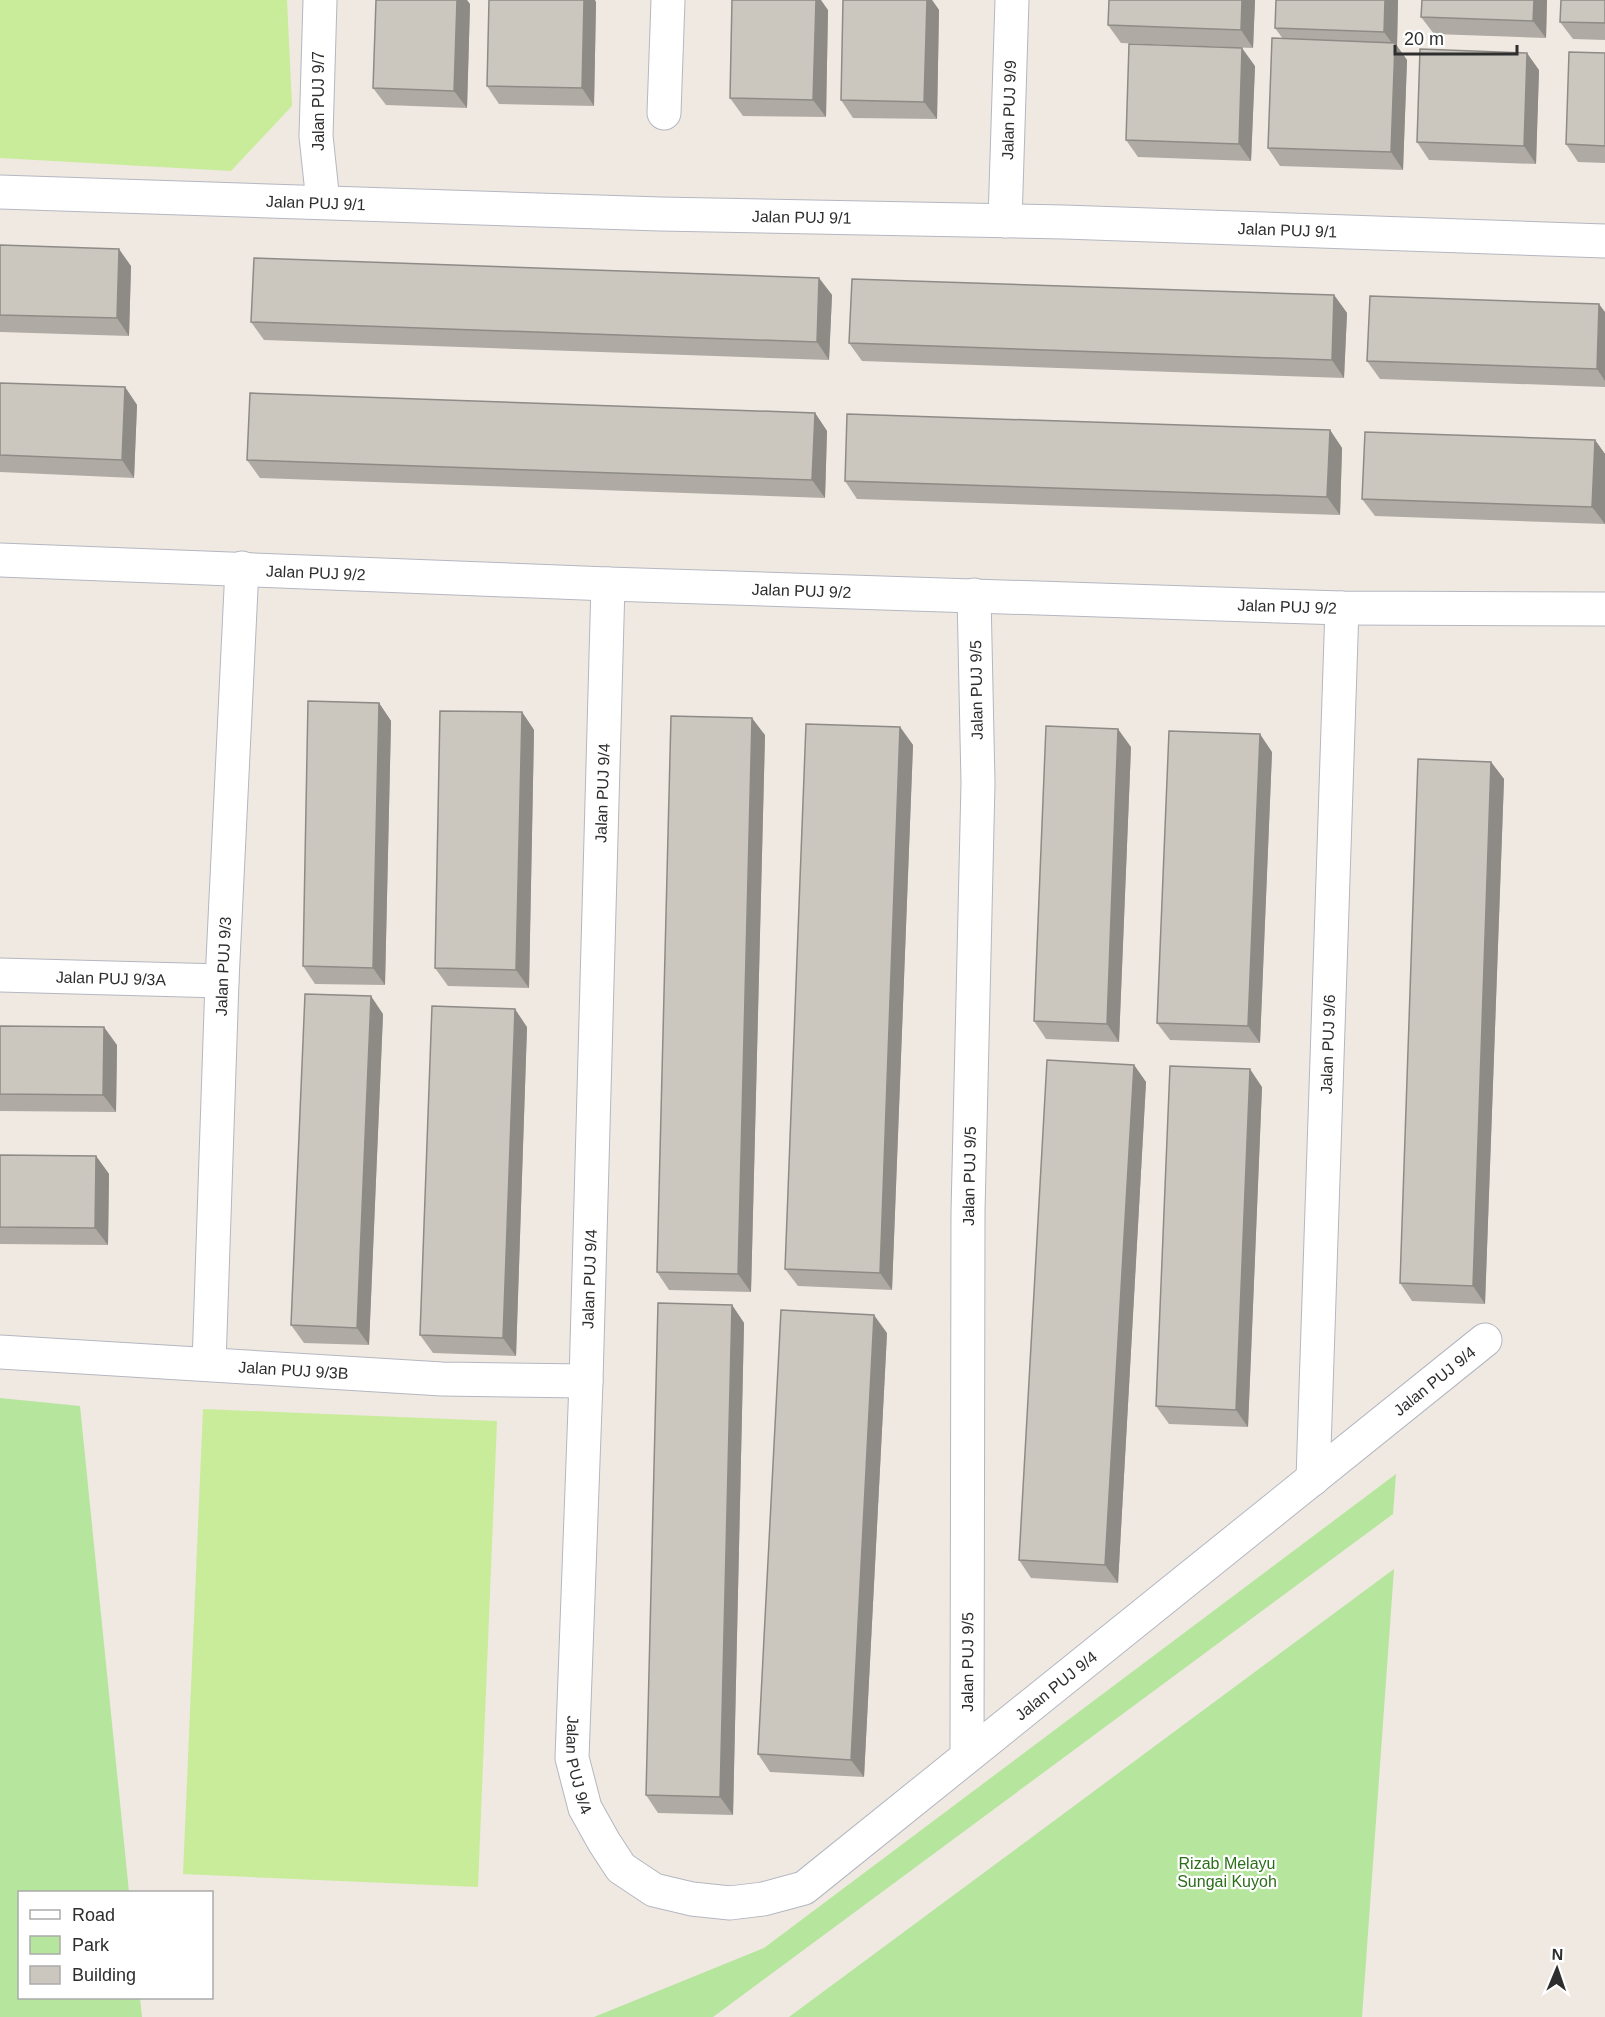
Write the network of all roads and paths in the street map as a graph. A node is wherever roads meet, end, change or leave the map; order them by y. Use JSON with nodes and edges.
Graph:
{"nodes":[{"id":1,"x":320,"y":0,"type":"edge"},
{"id":2,"x":668,"y":0,"type":"edge"},
{"id":3,"x":1012,"y":0,"type":"edge"},
{"id":4,"x":664,"y":113,"type":"dead end"},
{"id":5,"x":0,"y":192,"type":"edge"},
{"id":6,"x":323,"y":202,"type":"junction"},
{"id":7,"x":1005,"y":221,"type":"junction"},
{"id":8,"x":1605,"y":241,"type":"edge"},
{"id":9,"x":0,"y":560,"type":"edge"},
{"id":10,"x":242,"y":568,"type":"junction"},
{"id":11,"x":608,"y":584,"type":"junction"},
{"id":12,"x":974,"y":595,"type":"junction"},
{"id":13,"x":1342,"y":608,"type":"junction"},
{"id":14,"x":1605,"y":609,"type":"edge"},
{"id":15,"x":0,"y":975,"type":"edge"},
{"id":16,"x":222,"y":981,"type":"junction"},
{"id":17,"x":1485,"y":1340,"type":"dead end"},
{"id":18,"x":0,"y":1352,"type":"edge"},
{"id":19,"x":209,"y":1364,"type":"junction"},
{"id":20,"x":586,"y":1381,"type":"junction"},
{"id":21,"x":1313,"y":1479,"type":"junction"},
{"id":22,"x":967,"y":1756,"type":"junction"}],
"edges":[{"from":1,"to":6,"type":"street","name":"Jalan PUJ 9/7"},
{"from":2,"to":4,"type":"street"},
{"from":3,"to":7,"type":"street","name":"Jalan PUJ 9/9"},
{"from":5,"to":6,"type":"street","name":"Jalan PUJ 9/1"},
{"from":6,"to":7,"type":"street","name":"Jalan PUJ 9/1"},
{"from":7,"to":8,"type":"street","name":"Jalan PUJ 9/1"},
{"from":9,"to":10,"type":"street","name":"Jalan PUJ 9/2"},
{"from":10,"to":11,"type":"street","name":"Jalan PUJ 9/2"},
{"from":10,"to":16,"type":"street","name":"Jalan PUJ 9/3"},
{"from":11,"to":12,"type":"street","name":"Jalan PUJ 9/2"},
{"from":11,"to":20,"type":"street","name":"Jalan PUJ 9/4"},
{"from":12,"to":13,"type":"street","name":"Jalan PUJ 9/2"},
{"from":12,"to":22,"type":"street","name":"Jalan PUJ 9/5"},
{"from":13,"to":14,"type":"street","name":"Jalan PUJ 9/2"},
{"from":13,"to":21,"type":"street","name":"Jalan PUJ 9/6"},
{"from":15,"to":16,"type":"street","name":"Jalan PUJ 9/3A"},
{"from":16,"to":19,"type":"street","name":"Jalan PUJ 9/3"},
{"from":17,"to":21,"type":"street","name":"Jalan PUJ 9/4"},
{"from":18,"to":19,"type":"street","name":"Jalan PUJ 9/3B"},
{"from":19,"to":20,"type":"street","name":"Jalan PUJ 9/3B"},
{"from":20,"to":22,"type":"street","name":"Jalan PUJ 9/4"},
{"from":21,"to":22,"type":"street","name":"Jalan PUJ 9/4"}]}
